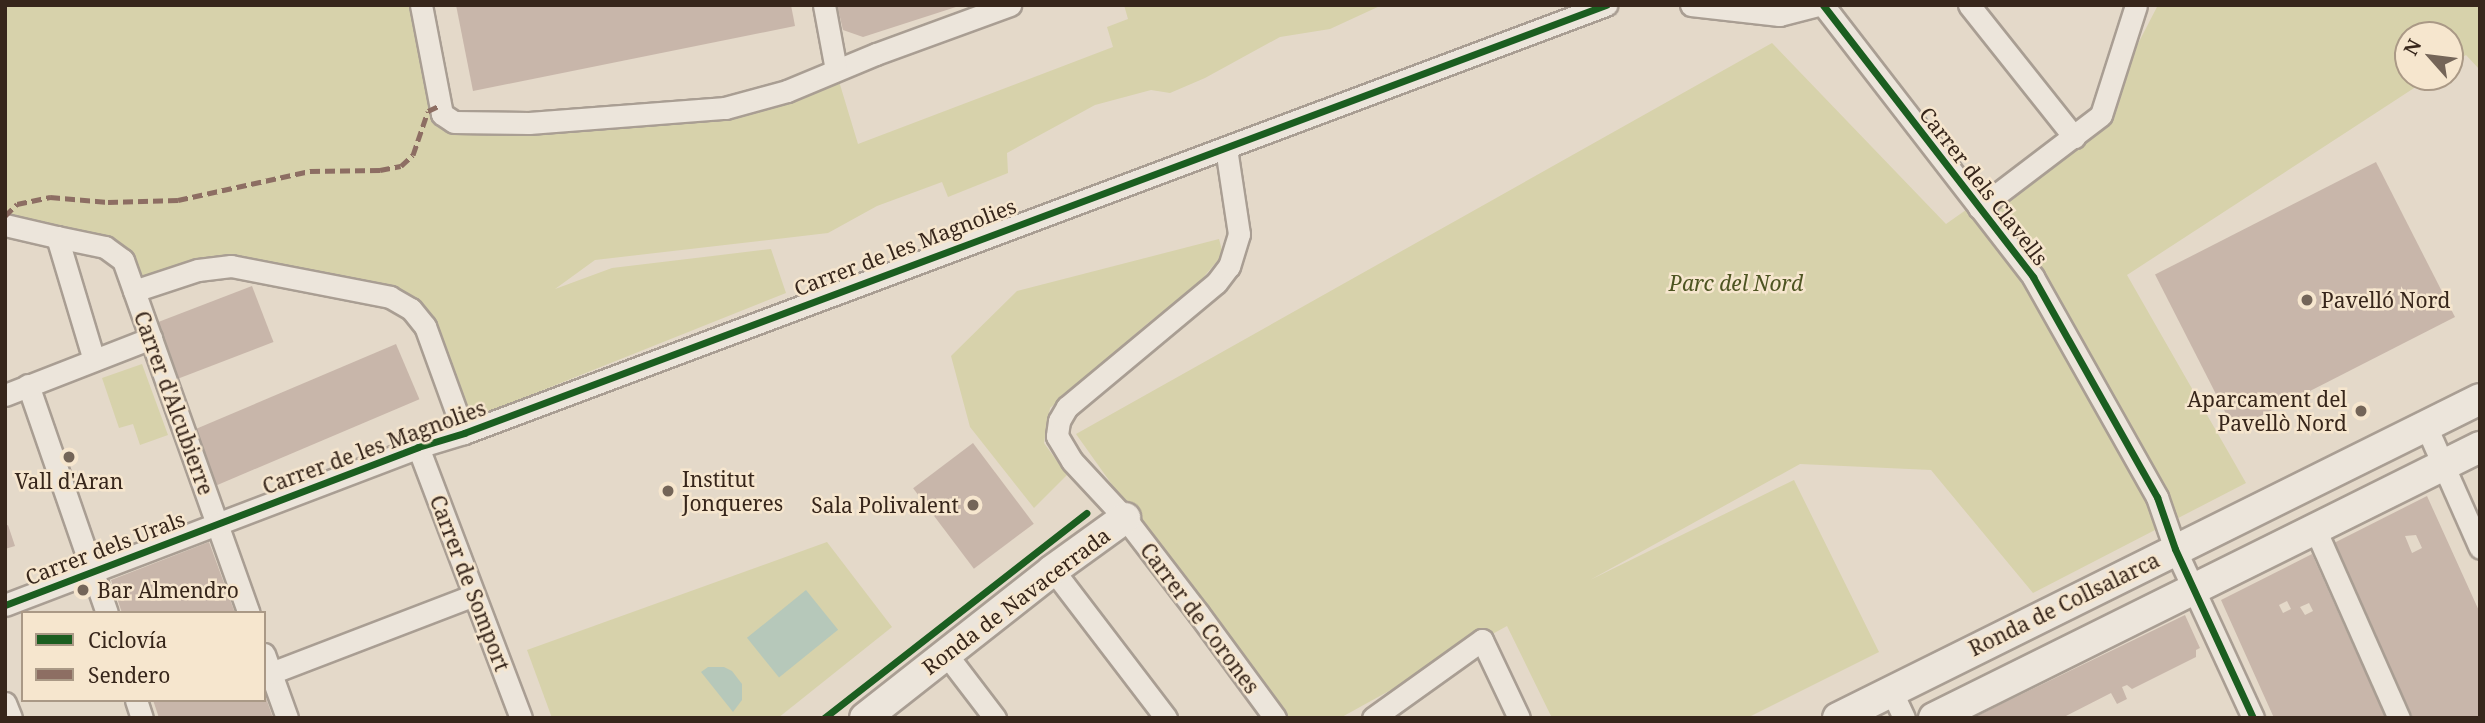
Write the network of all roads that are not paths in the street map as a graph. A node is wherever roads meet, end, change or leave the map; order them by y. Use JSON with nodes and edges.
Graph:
{"nodes":[{"id":1,"x":421,"y":5,"type":"edge"},
{"id":2,"x":824,"y":5,"type":"edge"},
{"id":3,"x":1010,"y":5,"type":"edge"},
{"id":4,"x":1606,"y":5,"type":"edge"},
{"id":5,"x":1691,"y":5,"type":"edge"},
{"id":6,"x":1818,"y":5,"type":"edge"},
{"id":7,"x":1823,"y":5,"type":"edge"},
{"id":8,"x":1969,"y":5,"type":"edge"},
{"id":9,"x":2136,"y":5,"type":"edge"},
{"id":10,"x":836,"y":70,"type":"junction"},
{"id":11,"x":2074,"y":137,"type":"junction"},
{"id":12,"x":1226,"y":148,"type":"junction"},
{"id":13,"x":1979,"y":208,"type":"junction"},
{"id":14,"x":5,"y":225,"type":"edge"},
{"id":15,"x":57,"y":237,"type":"junction"},
{"id":16,"x":134,"y":291,"type":"junction"},
{"id":17,"x":151,"y":338,"type":"junction"},
{"id":18,"x":94,"y":360,"type":"junction"},
{"id":19,"x":28,"y":385,"type":"junction"},
{"id":20,"x":5,"y":395,"type":"edge"},
{"id":21,"x":2480,"y":399,"type":"edge"},
{"id":22,"x":2426,"y":426,"type":"junction"},
{"id":23,"x":464,"y":433,"type":"junction"},
{"id":24,"x":418,"y":447,"type":"junction"},
{"id":25,"x":2480,"y":447,"type":"edge"},
{"id":26,"x":2443,"y":465,"type":"junction"},
{"id":27,"x":1125,"y":518,"type":"junction"},
{"id":28,"x":217,"y":524,"type":"junction"},
{"id":29,"x":2315,"y":531,"type":"junction"},
{"id":30,"x":2480,"y":548,"type":"edge"},
{"id":31,"x":2175,"y":549,"type":"junction"},
{"id":32,"x":1052,"y":570,"type":"junction"},
{"id":33,"x":93,"y":572,"type":"junction"},
{"id":34,"x":2196,"y":589,"type":"junction"},
{"id":35,"x":474,"y":595,"type":"junction"},
{"id":36,"x":5,"y":605,"type":"edge"},
{"id":37,"x":106,"y":611,"type":"edge"},
{"id":38,"x":248,"y":611,"type":"edge"},
{"id":39,"x":946,"y":654,"type":"junction"},
{"id":40,"x":268,"y":664,"type":"edge"},
{"id":41,"x":1891,"y":690,"type":"junction"},
{"id":42,"x":5,"y":703,"type":"edge"},
{"id":43,"x":1511,"y":714,"type":"edge"},
{"id":44,"x":11,"y":718,"type":"edge"},
{"id":45,"x":287,"y":718,"type":"edge"},
{"id":46,"x":521,"y":718,"type":"edge"},
{"id":47,"x":865,"y":718,"type":"edge"},
{"id":48,"x":995,"y":718,"type":"edge"},
{"id":49,"x":1166,"y":718,"type":"edge"},
{"id":50,"x":1275,"y":718,"type":"edge"},
{"id":51,"x":1373,"y":718,"type":"edge"},
{"id":52,"x":1839,"y":718,"type":"edge"},
{"id":53,"x":1904,"y":718,"type":"edge"},
{"id":54,"x":1934,"y":718,"type":"edge"},
{"id":55,"x":2253,"y":718,"type":"edge"},
{"id":56,"x":2399,"y":718,"type":"edge"}],
"edges":[{"from":1,"to":10,"type":"street"},
{"from":2,"to":10,"type":"street"},
{"from":3,"to":10,"type":"street"},
{"from":4,"to":12,"type":"street","name":"Carrer de les Magnolies"},
{"from":5,"to":6,"type":"street"},
{"from":7,"to":13,"type":"street","name":"Carrer dels Clavells"},
{"from":8,"to":11,"type":"street"},
{"from":9,"to":11,"type":"street"},
{"from":11,"to":13,"type":"street"},
{"from":12,"to":23,"type":"street","name":"Carrer de les Magnolies"},
{"from":12,"to":27,"type":"street","name":"Ronda de Navacerrada"},
{"from":13,"to":31,"type":"street","name":"Carrer dels Clavells"},
{"from":14,"to":15,"type":"street","name":"Carrer d'Alcubierre"},
{"from":15,"to":16,"type":"street","name":"Carrer d'Alcubierre"},
{"from":15,"to":18,"type":"street"},
{"from":16,"to":17,"type":"street","name":"Carrer d'Alcubierre"},
{"from":16,"to":23,"type":"street"},
{"from":17,"to":18,"type":"street"},
{"from":17,"to":28,"type":"street","name":"Carrer d'Alcubierre"},
{"from":18,"to":19,"type":"street"},
{"from":19,"to":20,"type":"street"},
{"from":19,"to":33,"type":"street"},
{"from":21,"to":22,"type":"street","name":"Ronda de Collsalarca"},
{"from":22,"to":26,"type":"street"},
{"from":22,"to":31,"type":"street","name":"Ronda de Collsalarca"},
{"from":23,"to":24,"type":"street","name":"Carrer de les Magnolies"},
{"from":24,"to":28,"type":"street","name":"Carrer de les Magnolies"},
{"from":24,"to":35,"type":"street","name":"Carrer de Somport"},
{"from":25,"to":26,"type":"street"},
{"from":26,"to":29,"type":"street"},
{"from":26,"to":30,"type":"street"},
{"from":27,"to":32,"type":"street","name":"Ronda de Navacerrada"},
{"from":27,"to":50,"type":"street","name":"Carrer de Corones"},
{"from":28,"to":33,"type":"street","name":"Carrer dels Urals"},
{"from":28,"to":38,"type":"street","name":"Carrer d'Alcubierre"},
{"from":29,"to":34,"type":"street"},
{"from":29,"to":56,"type":"street"},
{"from":31,"to":34,"type":"street","name":"Carrer dels Clavells"},
{"from":31,"to":41,"type":"street","name":"Ronda de Collsalarca"},
{"from":32,"to":39,"type":"street","name":"Ronda de Navacerrada"},
{"from":32,"to":49,"type":"street"},
{"from":33,"to":36,"type":"street","name":"Carrer dels Urals"},
{"from":33,"to":37,"type":"street"},
{"from":34,"to":54,"type":"street"},
{"from":34,"to":55,"type":"street","name":"Carrer dels Clavells"},
{"from":35,"to":40,"type":"street"},
{"from":35,"to":46,"type":"street","name":"Carrer de Somport"},
{"from":39,"to":47,"type":"street","name":"Ronda de Navacerrada"},
{"from":39,"to":48,"type":"street"},
{"from":40,"to":45,"type":"street"},
{"from":41,"to":52,"type":"street","name":"Ronda de Collsalarca"},
{"from":41,"to":53,"type":"street"},
{"from":42,"to":44,"type":"street"},
{"from":43,"to":51,"type":"street"}]}
